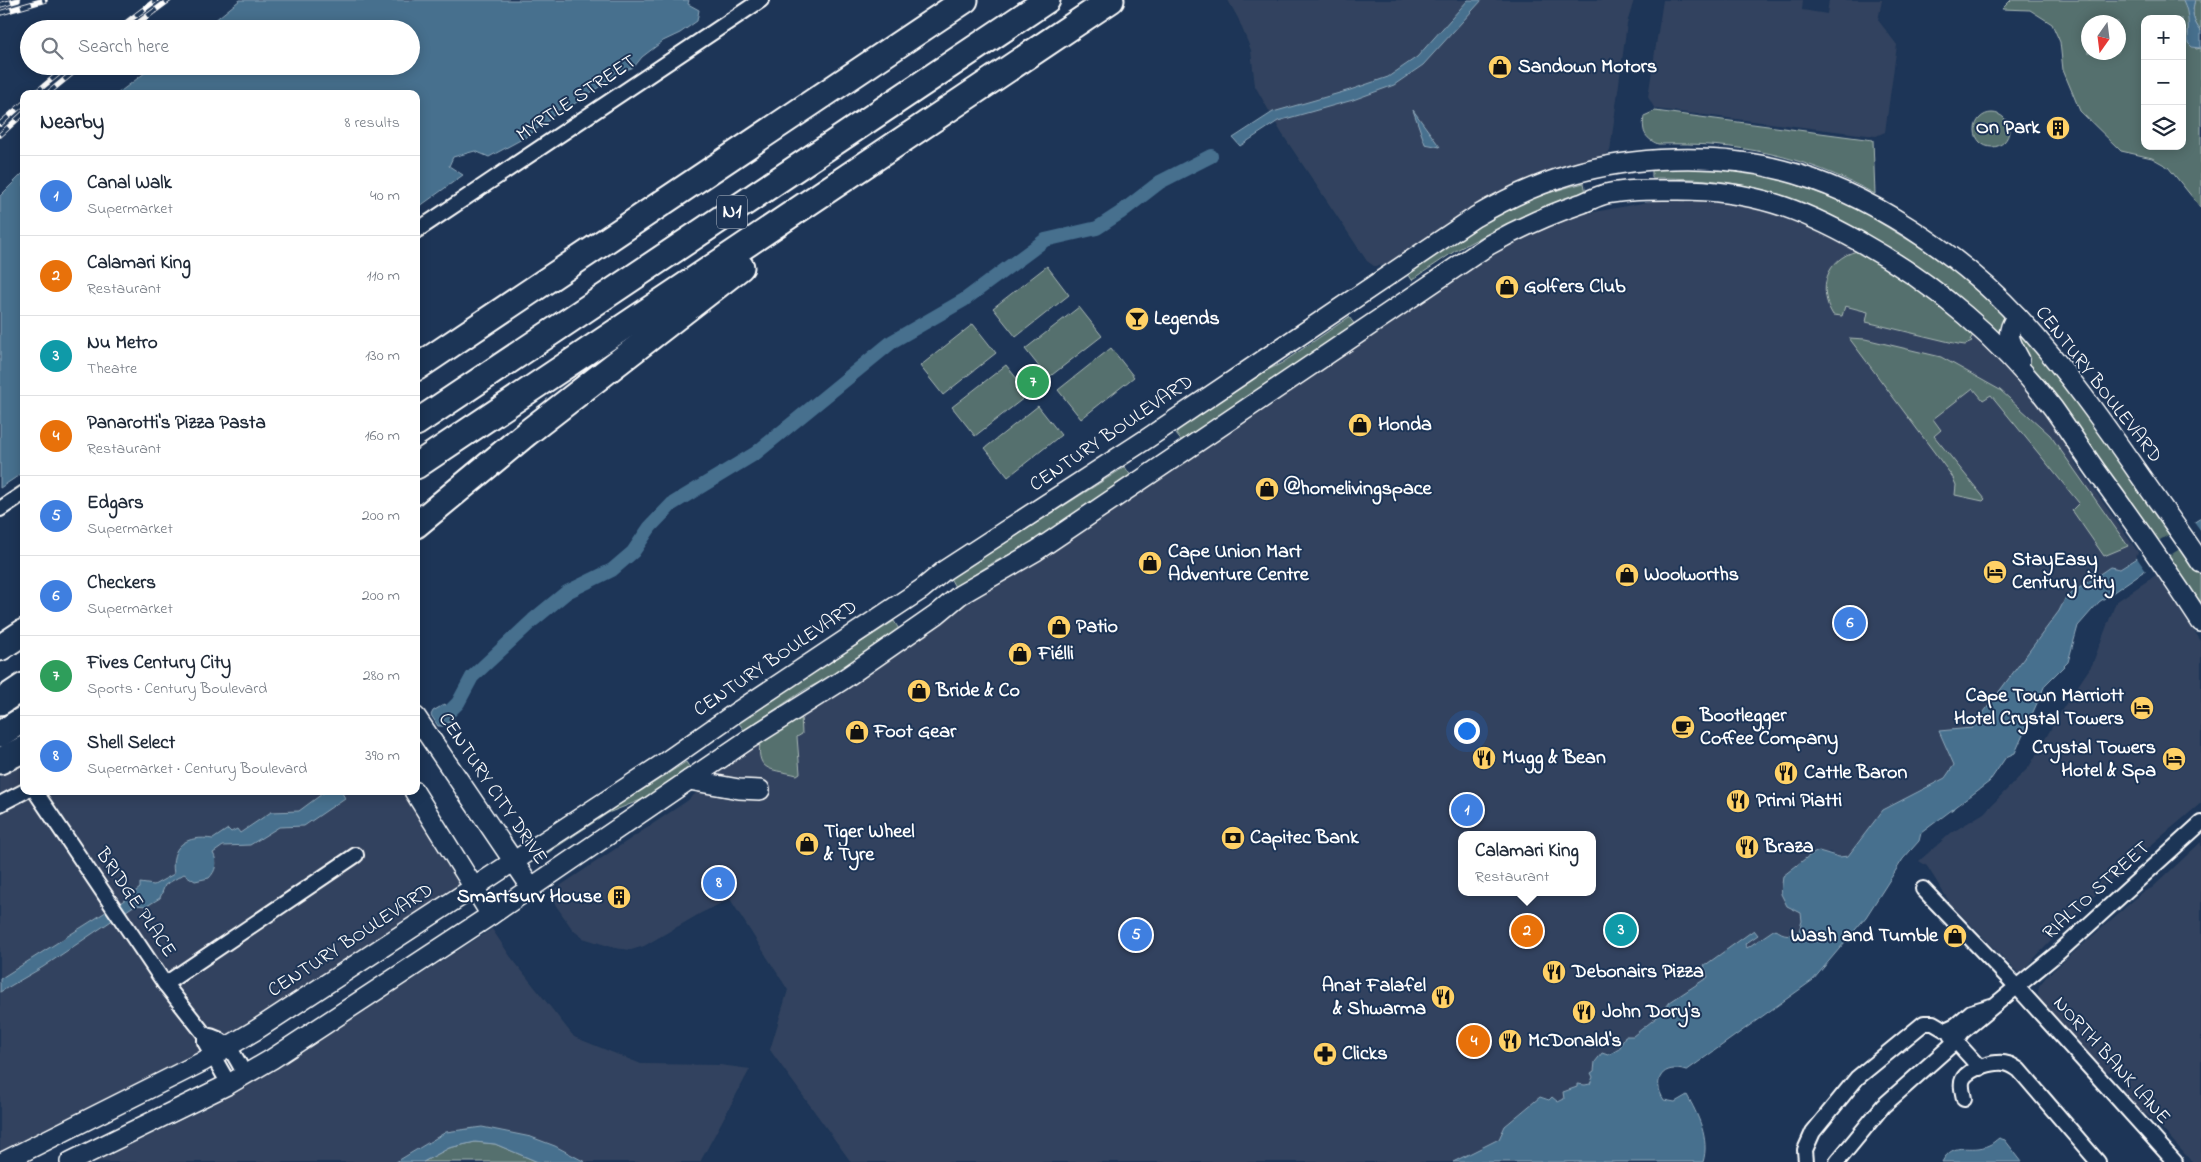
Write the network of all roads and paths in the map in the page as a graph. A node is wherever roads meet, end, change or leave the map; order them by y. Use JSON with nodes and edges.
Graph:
{"nodes":[{"id":1,"x":760,"y":0,"type":"edge"},
{"id":2,"x":965,"y":0,"type":"edge"},
{"id":3,"x":1047,"y":0,"type":"edge"},
{"id":4,"x":1111,"y":0,"type":"edge"},
{"id":5,"x":944,"y":112,"type":"junction"},
{"id":6,"x":420,"y":228,"type":"edge"},
{"id":7,"x":2017,"y":316,"type":"junction"},
{"id":8,"x":420,"y":365,"type":"edge"},
{"id":9,"x":2052,"y":407,"type":"junction"},
{"id":10,"x":420,"y":420,"type":"edge"},
{"id":11,"x":420,"y":463,"type":"edge"},
{"id":12,"x":20,"y":496,"type":"edge"},
{"id":13,"x":0,"y":509,"type":"edge"},
{"id":14,"x":420,"y":522,"type":"edge"},
{"id":15,"x":2197,"y":557,"type":"edge"},
{"id":16,"x":2201,"y":622,"type":"edge"},
{"id":17,"x":20,"y":635,"type":"edge"},
{"id":18,"x":0,"y":648,"type":"edge"},
{"id":19,"x":20,"y":689,"type":"edge"},
{"id":20,"x":0,"y":702,"type":"edge"},
{"id":21,"x":20,"y":722,"type":"edge"},
{"id":22,"x":420,"y":722,"type":"edge"},
{"id":23,"x":0,"y":734,"type":"edge"},
{"id":24,"x":20,"y":751,"type":"edge"},
{"id":25,"x":0,"y":761,"type":"edge"},
{"id":26,"x":689,"y":780,"type":"junction"},
{"id":27,"x":760,"y":790,"type":"dead end"},
{"id":28,"x":20,"y":794,"type":"edge"},
{"id":29,"x":38,"y":795,"type":"edge"},
{"id":30,"x":416,"y":795,"type":"edge"},
{"id":31,"x":0,"y":804,"type":"edge"},
{"id":32,"x":2201,"y":823,"type":"edge"},
{"id":33,"x":356,"y":855,"type":"dead end"},
{"id":34,"x":514,"y":862,"type":"junction"},
{"id":35,"x":531,"y":887,"type":"junction"},
{"id":36,"x":1923,"y":888,"type":"dead end"},
{"id":37,"x":475,"y":889,"type":"junction"},
{"id":38,"x":491,"y":915,"type":"junction"},
{"id":39,"x":165,"y":984,"type":"junction"},
{"id":40,"x":2017,"y":987,"type":"junction"},
{"id":41,"x":1997,"y":1005,"type":"junction"},
{"id":42,"x":1945,"y":1030,"type":"junction"},
{"id":43,"x":1956,"y":1041,"type":"junction"},
{"id":44,"x":221,"y":1050,"type":"junction"},
{"id":45,"x":1980,"y":1068,"type":"junction"},
{"id":46,"x":237,"y":1080,"type":"junction"},
{"id":47,"x":1964,"y":1099,"type":"dead end"},
{"id":48,"x":3,"y":1162,"type":"edge"},
{"id":49,"x":70,"y":1162,"type":"edge"},
{"id":50,"x":1806,"y":1162,"type":"edge"},
{"id":51,"x":1837,"y":1162,"type":"edge"},
{"id":52,"x":2098,"y":1162,"type":"edge"},
{"id":53,"x":2175,"y":1162,"type":"edge"}],
"edges":[{"from":1,"to":6,"type":"street","name":"MYRTLE STREET"},
{"from":2,"to":8,"type":"highway","number":"N1"},
{"from":3,"to":10,"type":"highway","number":"N1"},
{"from":4,"to":5,"type":"highway"},
{"from":5,"to":11,"type":"highway"},
{"from":5,"to":14,"type":"highway"},
{"from":7,"to":9,"type":"main road"},
{"from":7,"to":15,"type":"main road","name":"CENTURY BOULEVARD"},
{"from":7,"to":34,"type":"main road","name":"CENTURY BOULEVARD"},
{"from":9,"to":16,"type":"main road"},
{"from":9,"to":26,"type":"main road"},
{"from":12,"to":13,"type":"street"},
{"from":17,"to":18,"type":"highway"},
{"from":19,"to":20,"type":"highway"},
{"from":21,"to":23,"type":"highway"},
{"from":22,"to":34,"type":"main road","name":"CENTURY CITY DRIVE"},
{"from":24,"to":25,"type":"highway"},
{"from":26,"to":27,"type":"main road"},
{"from":26,"to":35,"type":"main road"},
{"from":28,"to":31,"type":"street"},
{"from":29,"to":39,"type":"street","name":"BRIDGE PLACE"},
{"from":30,"to":37,"type":"main road"},
{"from":32,"to":40,"type":"street","name":"RIALTO STREET"},
{"from":33,"to":39,"type":"street"},
{"from":34,"to":35,"type":"main road","name":"CENTURY CITY DRIVE"},
{"from":34,"to":37,"type":"main road","name":"CENTURY BOULEVARD"},
{"from":35,"to":38,"type":"main road"},
{"from":36,"to":40,"type":"street","name":"NORTH BANK LANE"},
{"from":37,"to":38,"type":"main road"},
{"from":37,"to":44,"type":"main road","name":"CENTURY BOULEVARD"},
{"from":38,"to":46,"type":"main road"},
{"from":39,"to":44,"type":"street","name":"BRIDGE PLACE"},
{"from":40,"to":41,"type":"street","name":"RIALTO STREET"},
{"from":40,"to":53,"type":"street","name":"NORTH BANK LANE"},
{"from":41,"to":42,"type":"street"},
{"from":41,"to":43,"type":"street","name":"RIALTO STREET"},
{"from":42,"to":43,"type":"street"},
{"from":42,"to":50,"type":"street"},
{"from":43,"to":45,"type":"street"},
{"from":43,"to":51,"type":"street","name":"RIALTO STREET"},
{"from":44,"to":46,"type":"street","name":"BRIDGE PLACE"},
{"from":44,"to":48,"type":"main road","name":"CENTURY BOULEVARD"},
{"from":45,"to":47,"type":"street"},
{"from":45,"to":52,"type":"street"},
{"from":46,"to":49,"type":"main road"}]}
